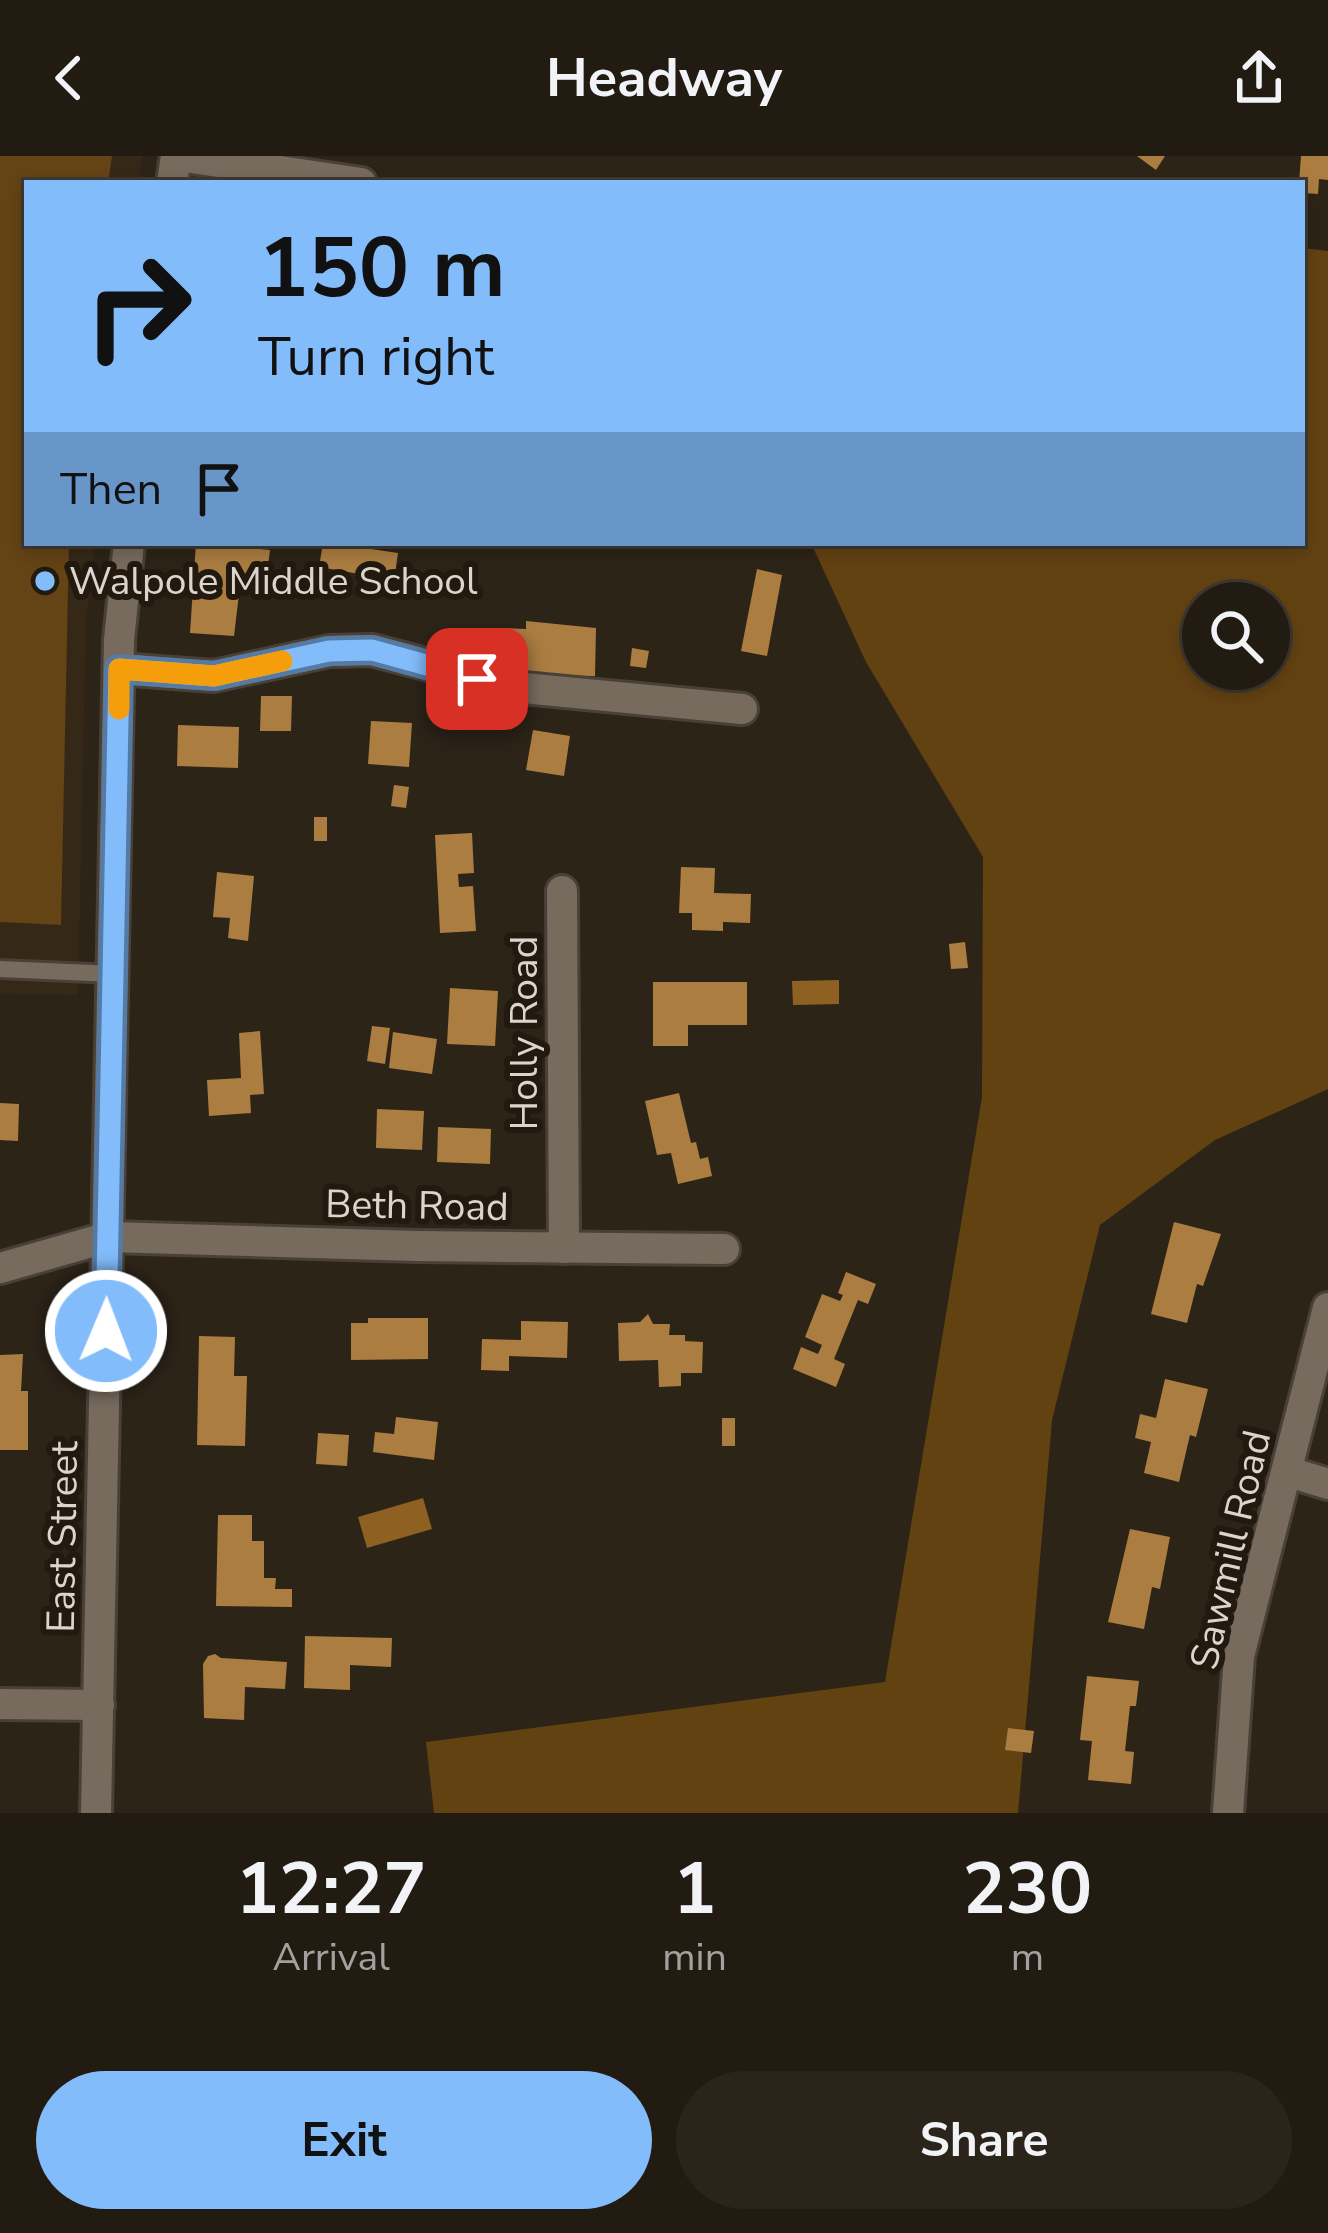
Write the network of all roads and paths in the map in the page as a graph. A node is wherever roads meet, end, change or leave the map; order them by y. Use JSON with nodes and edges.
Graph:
{"nodes":[{"id":1,"x":177,"y":156,"type":"edge"},
{"id":2,"x":341,"y":180,"type":"edge"},
{"id":3,"x":129,"y":546,"type":"edge"},
{"id":4,"x":119,"y":669,"type":"junction"},
{"id":5,"x":742,"y":709,"type":"dead end"},
{"id":6,"x":562,"y":891,"type":"dead end"},
{"id":7,"x":0,"y":969,"type":"edge"},
{"id":8,"x":114,"y":974,"type":"junction"},
{"id":9,"x":109,"y":1238,"type":"junction"},
{"id":10,"x":564,"y":1248,"type":"junction"},
{"id":11,"x":724,"y":1249,"type":"dead end"},
{"id":12,"x":0,"y":1268,"type":"edge"},
{"id":13,"x":1328,"y":1308,"type":"edge"},
{"id":14,"x":1288,"y":1472,"type":"junction"},
{"id":15,"x":1328,"y":1484,"type":"edge"},
{"id":16,"x":0,"y":1704,"type":"edge"},
{"id":17,"x":99,"y":1705,"type":"junction"},
{"id":18,"x":96,"y":1813,"type":"edge"},
{"id":19,"x":1228,"y":1813,"type":"edge"}],
"edges":[{"from":1,"to":2,"type":"street"},
{"from":3,"to":4,"type":"street","name":"East Street"},
{"from":4,"to":5,"type":"street"},
{"from":4,"to":8,"type":"street","name":"East Street"},
{"from":6,"to":10,"type":"street","name":"Holly Road"},
{"from":7,"to":8,"type":"lane"},
{"from":8,"to":9,"type":"street","name":"East Street"},
{"from":9,"to":10,"type":"street","name":"Beth Road"},
{"from":9,"to":12,"type":"street","name":"Beth Road"},
{"from":9,"to":17,"type":"street","name":"East Street"},
{"from":10,"to":11,"type":"street","name":"Beth Road"},
{"from":13,"to":14,"type":"street","name":"Sawmill Road"},
{"from":14,"to":15,"type":"street"},
{"from":14,"to":19,"type":"street","name":"Sawmill Road"},
{"from":16,"to":17,"type":"street"},
{"from":17,"to":18,"type":"street","name":"East Street"}]}
